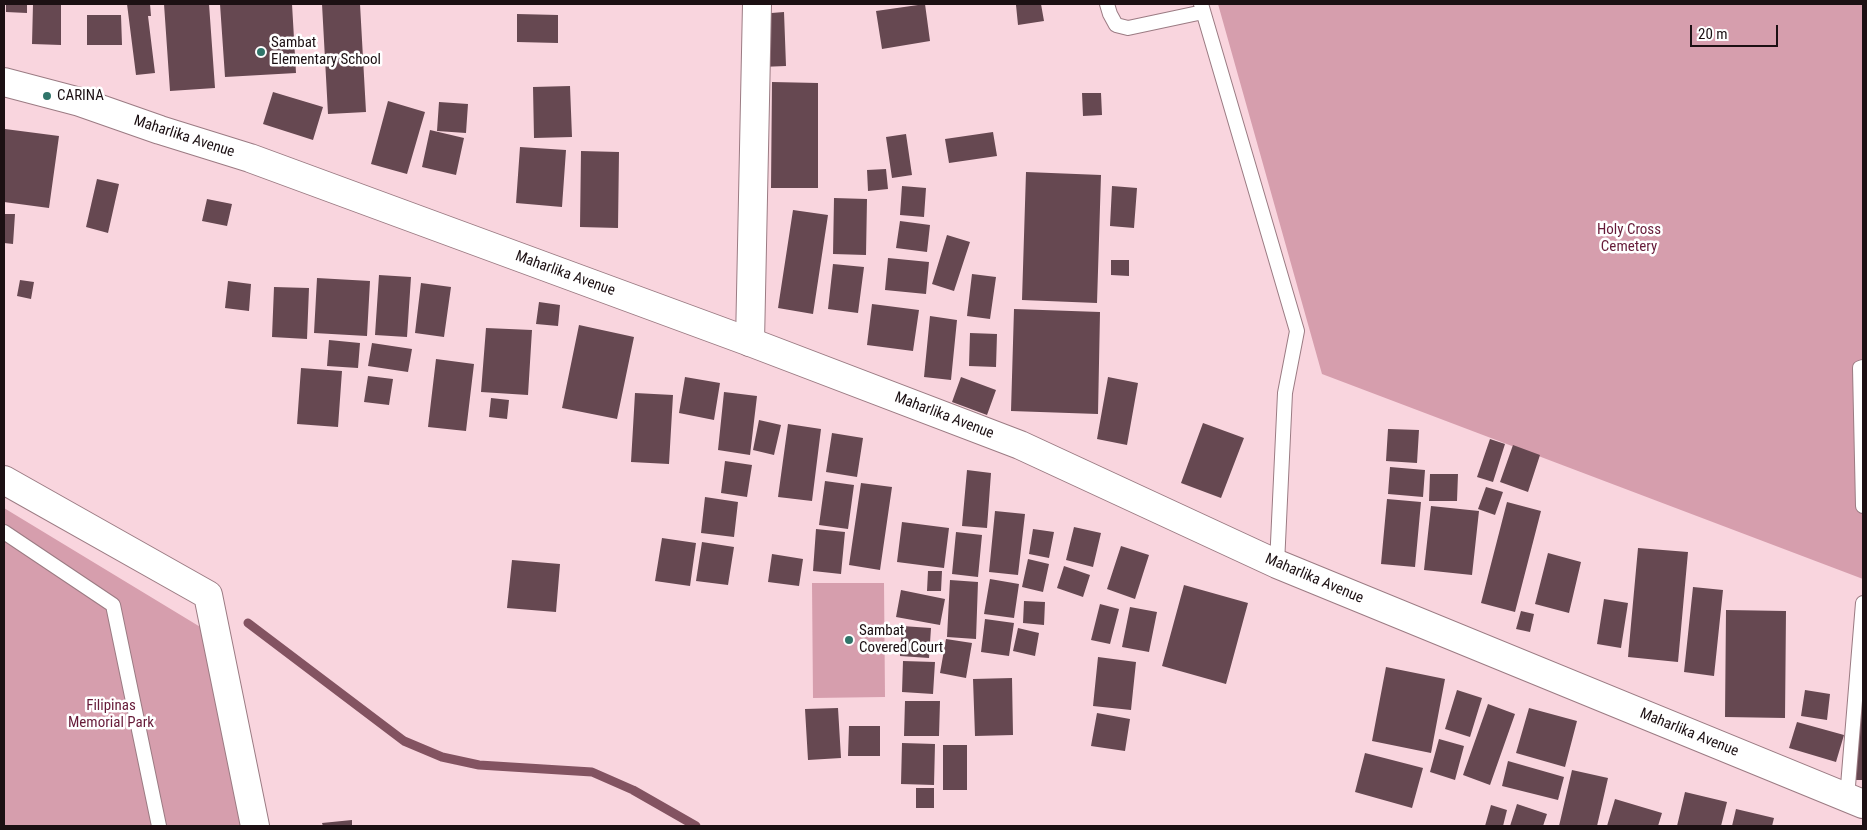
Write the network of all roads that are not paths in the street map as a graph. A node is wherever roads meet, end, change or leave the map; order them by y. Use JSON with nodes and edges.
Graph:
{"nodes":[{"id":1,"x":756,"y":4,"type":"edge"},
{"id":2,"x":1107,"y":4,"type":"edge"},
{"id":3,"x":1202,"y":8,"type":"edge"},
{"id":4,"x":4,"y":82,"type":"edge"},
{"id":5,"x":750,"y":342,"type":"junction"},
{"id":6,"x":1863,"y":366,"type":"edge"},
{"id":7,"x":4,"y":480,"type":"edge"},
{"id":8,"x":1863,"y":506,"type":"edge"},
{"id":9,"x":4,"y":532,"type":"edge"},
{"id":10,"x":1277,"y":564,"type":"junction"},
{"id":11,"x":1863,"y":603,"type":"edge"},
{"id":12,"x":1855,"y":801,"type":"edge"},
{"id":13,"x":159,"y":826,"type":"edge"},
{"id":14,"x":255,"y":826,"type":"edge"}],
"edges":[{"from":1,"to":5,"type":"main road"},
{"from":2,"to":3,"type":"lane"},
{"from":3,"to":10,"type":"lane"},
{"from":4,"to":5,"type":"main road","name":"Maharlika Avenue"},
{"from":5,"to":10,"type":"main road","name":"Maharlika Avenue"},
{"from":6,"to":8,"type":"lane"},
{"from":7,"to":14,"type":"main road"},
{"from":9,"to":13,"type":"lane"},
{"from":10,"to":12,"type":"main road","name":"Maharlika Avenue"},
{"from":11,"to":12,"type":"lane"}]}
